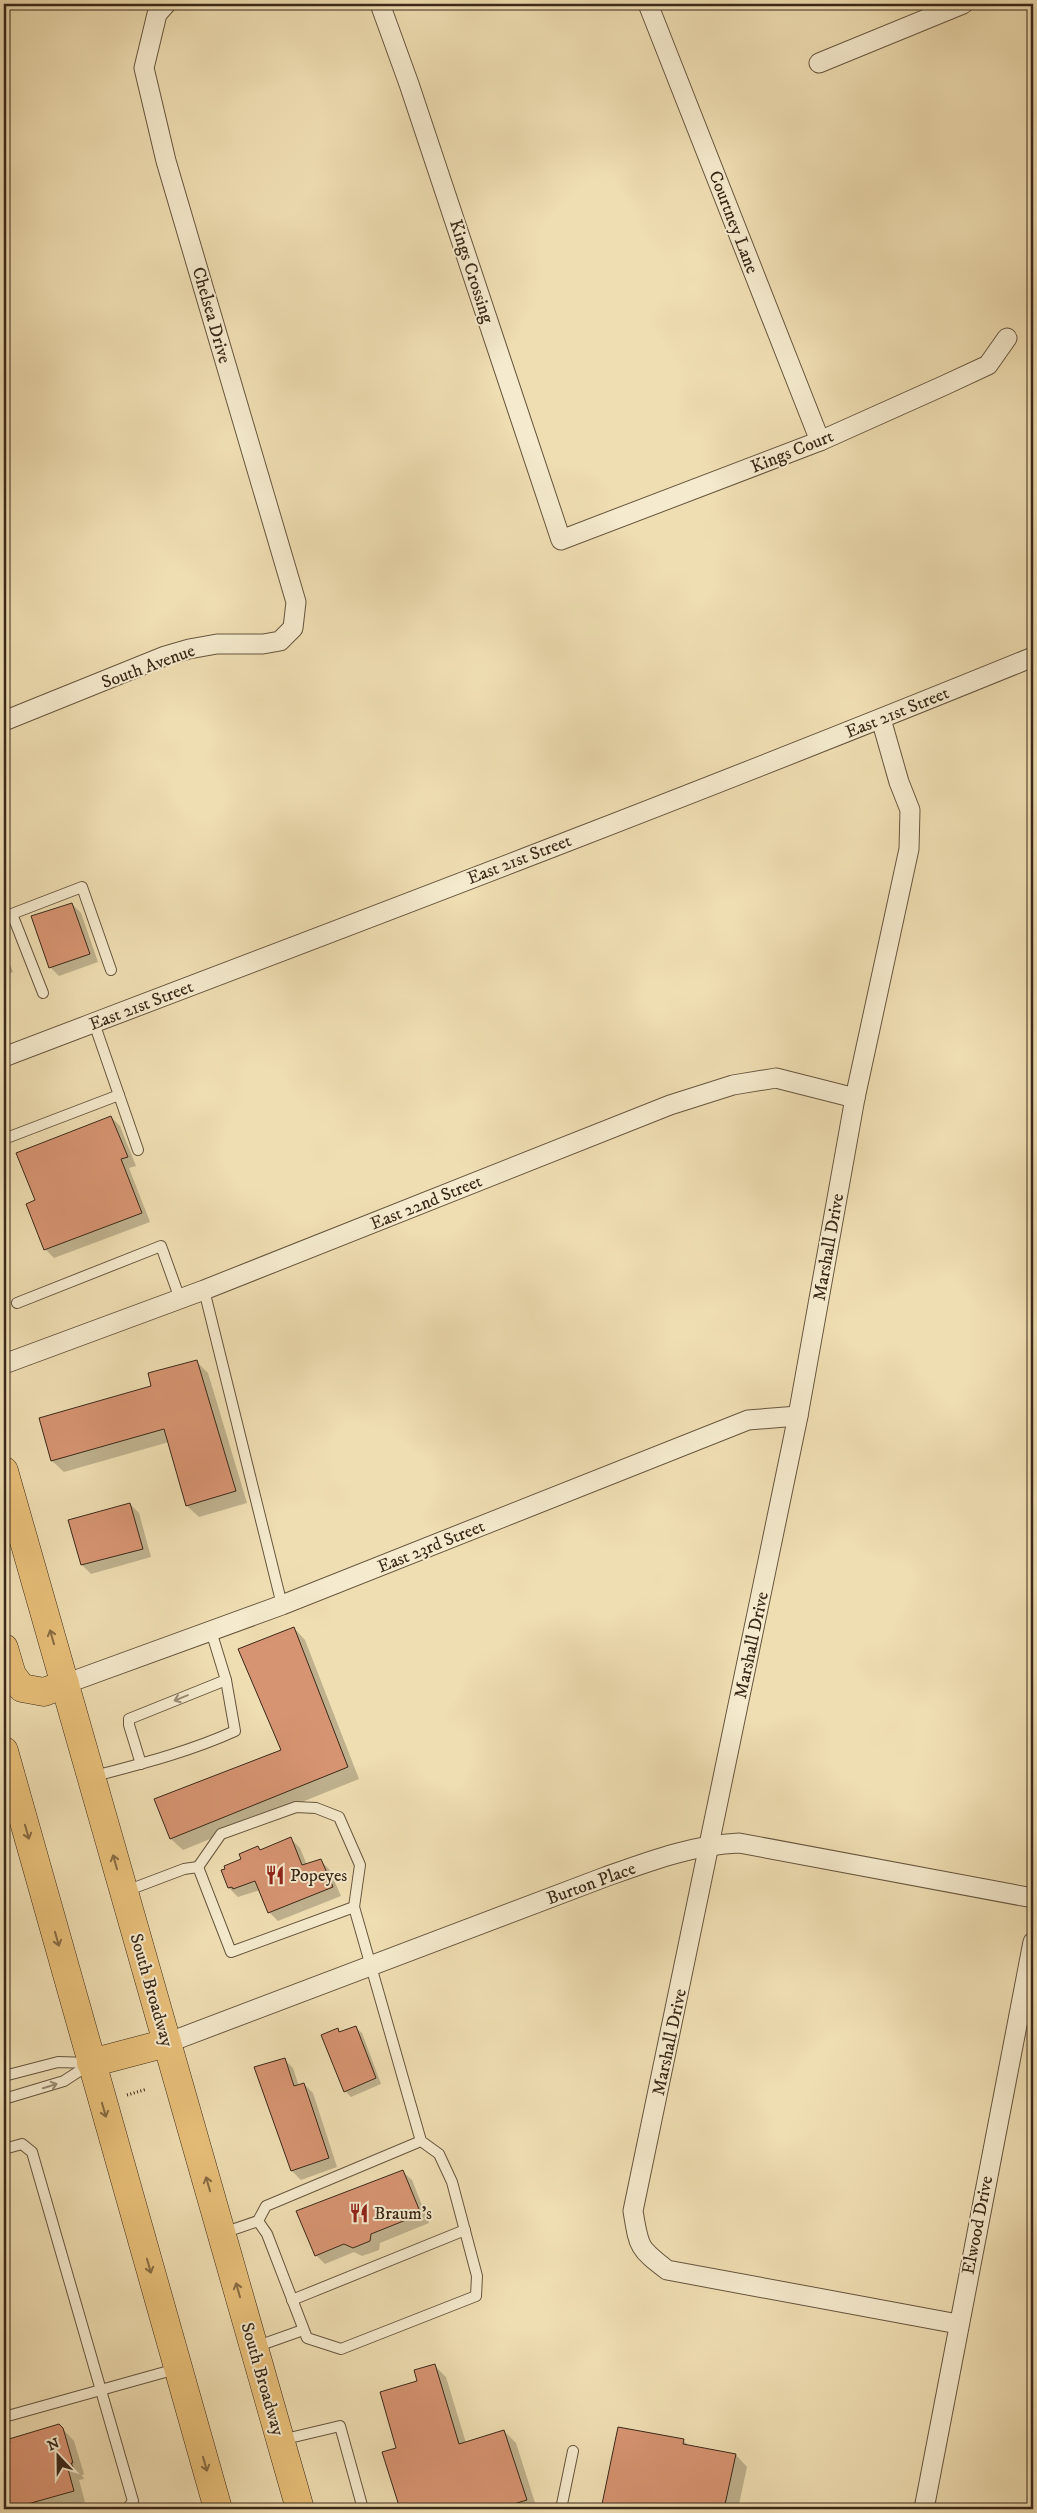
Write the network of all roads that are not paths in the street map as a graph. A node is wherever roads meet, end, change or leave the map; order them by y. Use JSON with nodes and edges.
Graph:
{"nodes":[{"id":1,"x":166,"y":4,"type":"edge"},
{"id":2,"x":380,"y":4,"type":"edge"},
{"id":3,"x":648,"y":4,"type":"edge"},
{"id":4,"x":963,"y":4,"type":"edge"},
{"id":5,"x":819,"y":63,"type":"dead end"},
{"id":6,"x":1007,"y":338,"type":"dead end"},
{"id":7,"x":820,"y":441,"type":"junction"},
{"id":8,"x":561,"y":540,"type":"joint"},
{"id":9,"x":293,"y":628,"type":"joint"},
{"id":10,"x":1033,"y":657,"type":"edge"},
{"id":11,"x":5,"y":715,"type":"edge"},
{"id":12,"x":881,"y":719,"type":"junction"},
{"id":13,"x":8,"y":915,"type":"edge"},
{"id":14,"x":111,"y":970,"type":"dead end"},
{"id":15,"x":43,"y":993,"type":"dead end"},
{"id":16,"x":94,"y":1023,"type":"junction"},
{"id":17,"x":4,"y":1057,"type":"edge"},
{"id":18,"x":119,"y":1095,"type":"junction"},
{"id":19,"x":855,"y":1098,"type":"junction"},
{"id":20,"x":4,"y":1139,"type":"edge"},
{"id":21,"x":138,"y":1150,"type":"dead end"},
{"id":22,"x":204,"y":1290,"type":"junction"},
{"id":23,"x":180,"y":1299,"type":"junction"},
{"id":24,"x":17,"y":1303,"type":"dead end"},
{"id":25,"x":4,"y":1364,"type":"edge"},
{"id":26,"x":798,"y":1416,"type":"junction"},
{"id":27,"x":6,"y":1481,"type":"edge"},
{"id":28,"x":282,"y":1605,"type":"junction"},
{"id":29,"x":211,"y":1631,"type":"junction"},
{"id":30,"x":4,"y":1648,"type":"edge"},
{"id":31,"x":226,"y":1680,"type":"junction"},
{"id":32,"x":65,"y":1684,"type":"junction"},
{"id":33,"x":4,"y":1755,"type":"edge"},
{"id":34,"x":141,"y":1764,"type":"junction"},
{"id":35,"x":91,"y":1777,"type":"junction"},
{"id":36,"x":710,"y":1844,"type":"junction"},
{"id":37,"x":198,"y":1867,"type":"junction"},
{"id":38,"x":124,"y":1892,"type":"junction"},
{"id":39,"x":1033,"y":1898,"type":"edge"},
{"id":40,"x":354,"y":1907,"type":"junction"},
{"id":41,"x":1033,"y":1942,"type":"edge"},
{"id":42,"x":371,"y":1966,"type":"junction"},
{"id":43,"x":166,"y":2043,"type":"junction"},
{"id":44,"x":91,"y":2063,"type":"junction"},
{"id":45,"x":4,"y":2076,"type":"edge"},
{"id":46,"x":4,"y":2099,"type":"edge"},
{"id":47,"x":421,"y":2141,"type":"junction"},
{"id":48,"x":4,"y":2149,"type":"edge"},
{"id":49,"x":258,"y":2221,"type":"junction"},
{"id":50,"x":465,"y":2230,"type":"junction"},
{"id":51,"x":222,"y":2233,"type":"junction"},
{"id":52,"x":292,"y":2300,"type":"junction"},
{"id":53,"x":958,"y":2324,"type":"junction"},
{"id":54,"x":303,"y":2330,"type":"junction"},
{"id":55,"x":254,"y":2347,"type":"junction"},
{"id":56,"x":178,"y":2369,"type":"junction"},
{"id":57,"x":101,"y":2390,"type":"junction"},
{"id":58,"x":4,"y":2417,"type":"edge"},
{"id":59,"x":280,"y":2440,"type":"junction"},
{"id":60,"x":573,"y":2451,"type":"dead end"},
{"id":61,"x":127,"y":2509,"type":"edge"},
{"id":62,"x":218,"y":2509,"type":"edge"},
{"id":63,"x":300,"y":2509,"type":"edge"},
{"id":64,"x":363,"y":2509,"type":"edge"},
{"id":65,"x":561,"y":2509,"type":"edge"},
{"id":66,"x":924,"y":2509,"type":"edge"}],
"edges":[{"from":1,"to":9,"type":"street","name":"Chelsea Drive"},
{"from":2,"to":8,"type":"street","name":"Kings Crossing"},
{"from":3,"to":7,"type":"street","name":"Courtney Lane"},
{"from":4,"to":5,"type":"street"},
{"from":6,"to":7,"type":"street","name":"Kings Court"},
{"from":7,"to":8,"type":"street","name":"Kings Court"},
{"from":9,"to":11,"type":"street","name":"South Avenue"},
{"from":10,"to":12,"type":"street","name":"East 21st Street"},
{"from":12,"to":16,"type":"street","name":"East 21st Street"},
{"from":12,"to":19,"type":"street","name":"Marshall Drive"},
{"from":13,"to":14,"type":"lane"},
{"from":13,"to":15,"type":"lane"},
{"from":16,"to":17,"type":"street","name":"East 21st Street"},
{"from":16,"to":18,"type":"lane"},
{"from":18,"to":20,"type":"lane"},
{"from":18,"to":21,"type":"lane"},
{"from":19,"to":22,"type":"street","name":"East 22nd Street"},
{"from":19,"to":26,"type":"street","name":"Marshall Drive"},
{"from":22,"to":23,"type":"street","name":"East 22nd Street"},
{"from":22,"to":28,"type":"lane"},
{"from":23,"to":24,"type":"lane"},
{"from":23,"to":25,"type":"street","name":"East 22nd Street"},
{"from":26,"to":28,"type":"street","name":"East 23rd Street"},
{"from":26,"to":36,"type":"street","name":"Marshall Drive"},
{"from":32,"to":27,"type":"main road","name":"South Broadway","one_way":true},
{"from":28,"to":29,"type":"street","name":"East 23rd Street"},
{"from":29,"to":31,"type":"lane"},
{"from":29,"to":32,"type":"street","name":"East 23rd Street"},
{"from":30,"to":32,"type":"main road"},
{"from":31,"to":34,"type":"lane"},
{"from":31,"to":34,"type":"lane","one_way":true},
{"from":32,"to":35,"type":"main road","name":"South Broadway"},
{"from":33,"to":44,"type":"main road","one_way":true},
{"from":34,"to":35,"type":"lane"},
{"from":38,"to":35,"type":"main road","name":"South Broadway","one_way":true},
{"from":36,"to":39,"type":"street","name":"Burton Place"},
{"from":36,"to":42,"type":"street","name":"Burton Place"},
{"from":36,"to":53,"type":"street","name":"Marshall Drive"},
{"from":37,"to":38,"type":"lane"},
{"from":37,"to":40,"type":"lane"},
{"from":37,"to":40,"type":"lane"},
{"from":38,"to":43,"type":"main road","name":"South Broadway"},
{"from":40,"to":42,"type":"lane"},
{"from":41,"to":53,"type":"street","name":"Elwood Drive"},
{"from":42,"to":43,"type":"street","name":"Burton Place"},
{"from":42,"to":47,"type":"lane"},
{"from":43,"to":44,"type":"main road"},
{"from":51,"to":43,"type":"main road","name":"South Broadway","one_way":true},
{"from":44,"to":45,"type":"lane"},
{"from":46,"to":44,"type":"lane","one_way":true},
{"from":44,"to":56,"type":"main road","one_way":true},
{"from":47,"to":49,"type":"lane"},
{"from":47,"to":50,"type":"lane"},
{"from":48,"to":57,"type":"lane"},
{"from":49,"to":51,"type":"lane"},
{"from":49,"to":52,"type":"lane"},
{"from":50,"to":52,"type":"lane"},
{"from":50,"to":54,"type":"lane"},
{"from":55,"to":51,"type":"main road","name":"South Broadway","one_way":true},
{"from":52,"to":54,"type":"lane"},
{"from":53,"to":66,"type":"street","name":"Elwood Drive"},
{"from":54,"to":55,"type":"lane"},
{"from":55,"to":59,"type":"main road","name":"South Broadway"},
{"from":56,"to":57,"type":"lane"},
{"from":56,"to":62,"type":"main road","one_way":true},
{"from":57,"to":58,"type":"lane"},
{"from":57,"to":61,"type":"lane"},
{"from":59,"to":63,"type":"main road","name":"South Broadway"},
{"from":59,"to":64,"type":"lane"},
{"from":60,"to":65,"type":"lane"}]}
